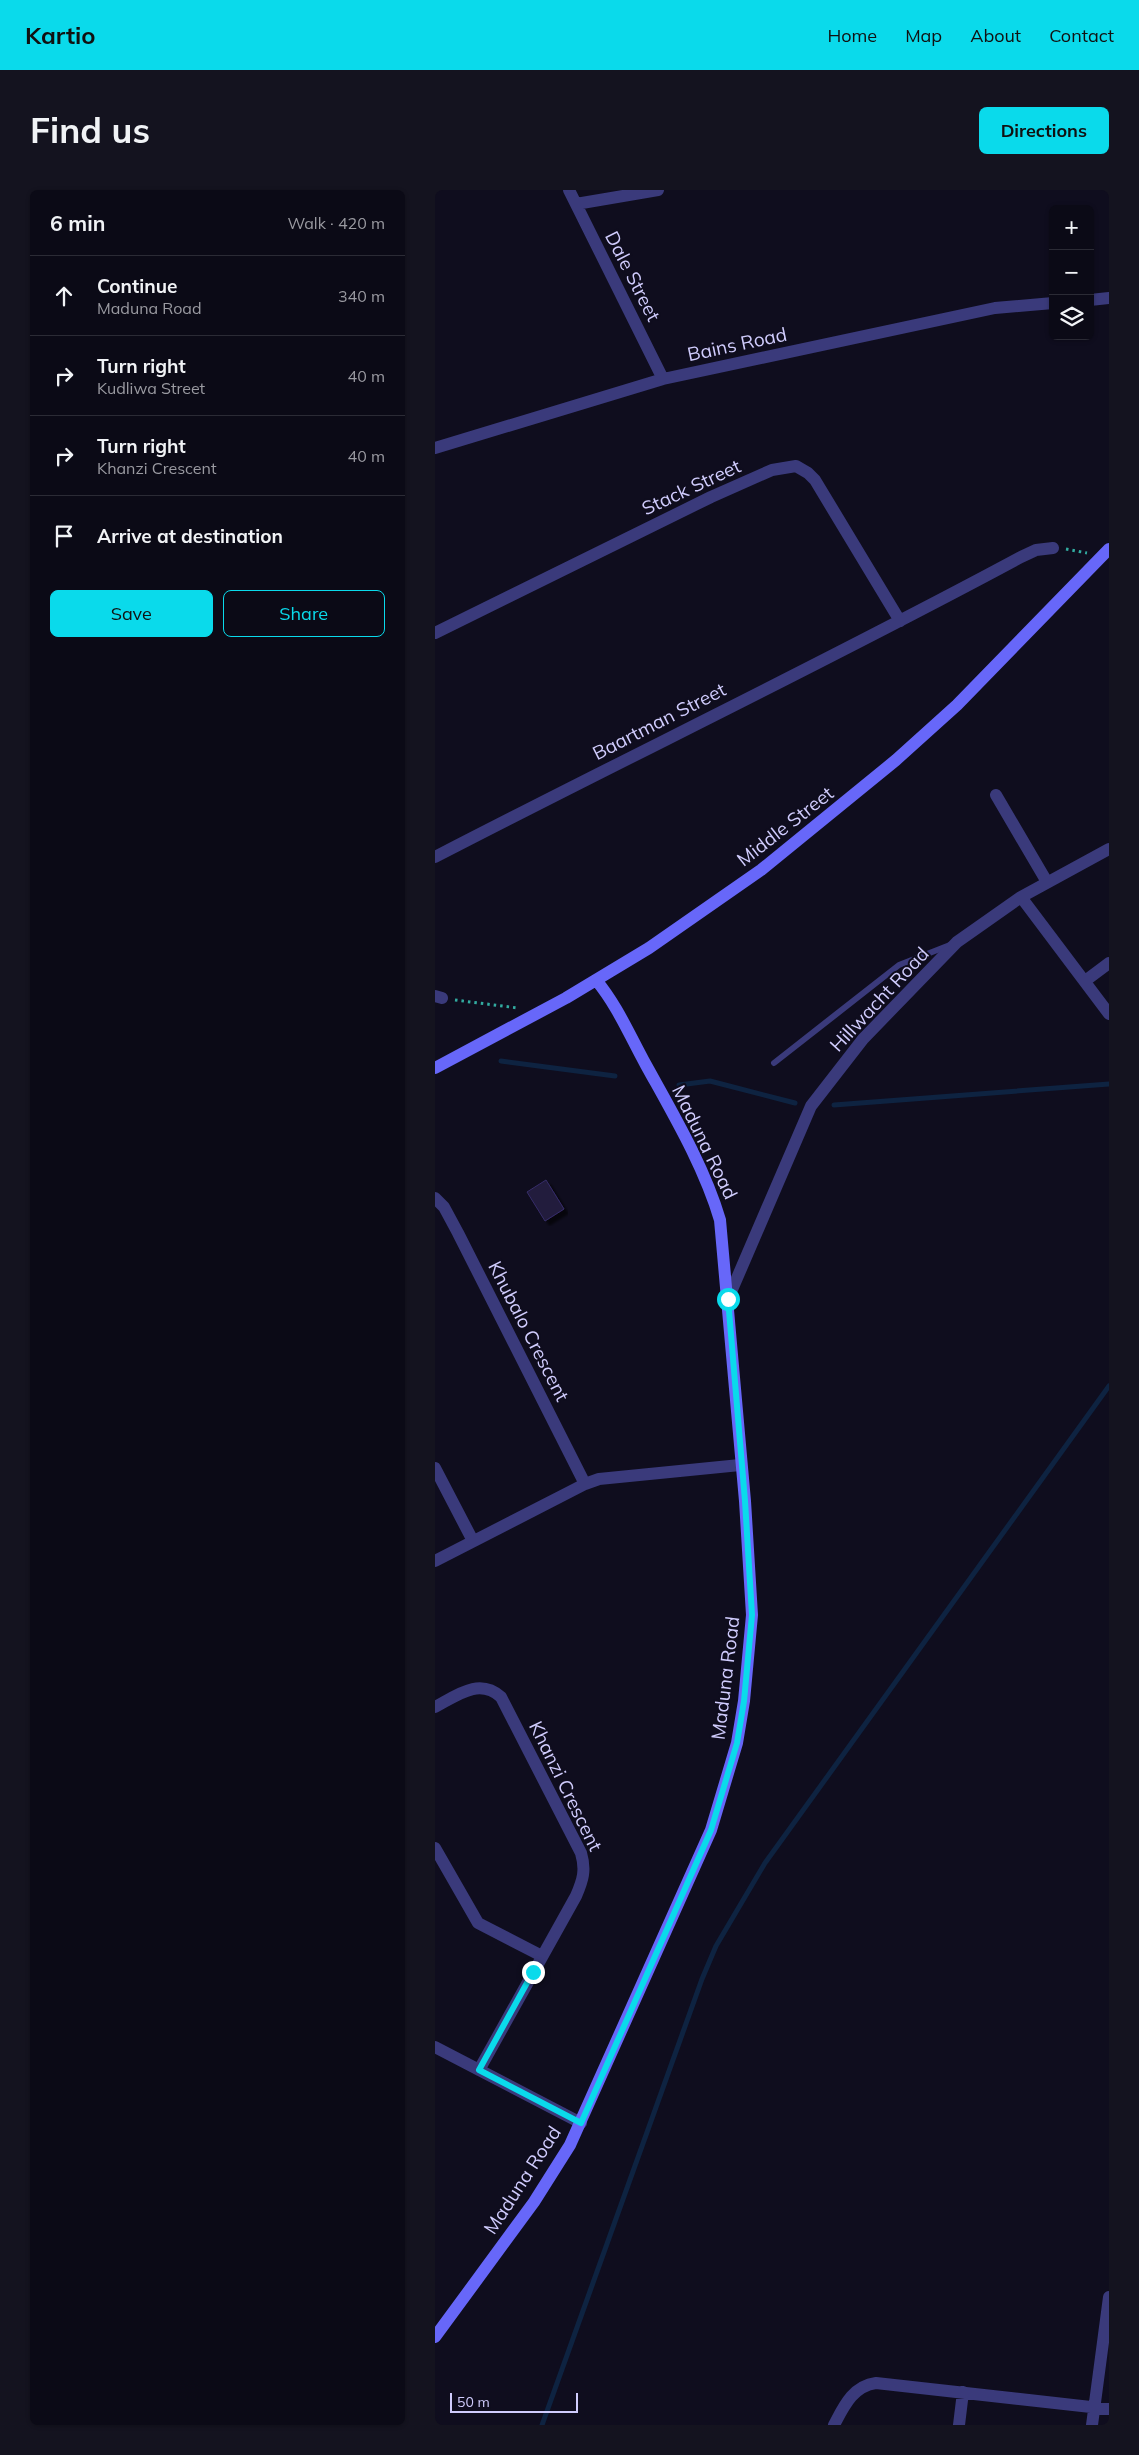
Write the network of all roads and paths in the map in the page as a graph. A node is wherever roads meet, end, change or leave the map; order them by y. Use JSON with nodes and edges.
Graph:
{"nodes":[{"id":1,"x":569,"y":190,"type":"edge"},
{"id":2,"x":658,"y":190,"type":"edge"},
{"id":3,"x":575,"y":204,"type":"junction"},
{"id":4,"x":1109,"y":298,"type":"edge"},
{"id":5,"x":1094,"y":300,"type":"edge"},
{"id":6,"x":1049,"y":303,"type":"edge"},
{"id":7,"x":663,"y":379,"type":"junction"},
{"id":8,"x":435,"y":448,"type":"edge"},
{"id":9,"x":1053,"y":548,"type":"joint"},
{"id":10,"x":1106,"y":552,"type":"edge"},
{"id":11,"x":900,"y":621,"type":"junction"},
{"id":12,"x":435,"y":634,"type":"edge"},
{"id":13,"x":997,"y":795,"type":"dead end"},
{"id":14,"x":1109,"y":849,"type":"edge"},
{"id":15,"x":435,"y":857,"type":"edge"},
{"id":16,"x":1047,"y":882,"type":"junction"},
{"id":17,"x":1021,"y":897,"type":"junction"},
{"id":18,"x":957,"y":942,"type":"junction"},
{"id":19,"x":1109,"y":963,"type":"edge"},
{"id":20,"x":596,"y":980,"type":"junction"},
{"id":21,"x":1085,"y":981,"type":"junction"},
{"id":22,"x":439,"y":997,"type":"edge"},
{"id":23,"x":544,"y":1010,"type":"junction"},
{"id":24,"x":1109,"y":1014,"type":"edge"},
{"id":25,"x":774,"y":1063,"type":"dead end"},
{"id":26,"x":435,"y":1068,"type":"edge"},
{"id":27,"x":435,"y":1198,"type":"edge"},
{"id":28,"x":728,"y":1299,"type":"junction"},
{"id":29,"x":741,"y":1464,"type":"junction"},
{"id":30,"x":435,"y":1468,"type":"edge"},
{"id":31,"x":585,"y":1484,"type":"junction"},
{"id":32,"x":473,"y":1541,"type":"junction"},
{"id":33,"x":435,"y":1561,"type":"edge"},
{"id":34,"x":435,"y":1707,"type":"edge"},
{"id":35,"x":435,"y":1848,"type":"edge"},
{"id":36,"x":542,"y":1956,"type":"junction"},
{"id":37,"x":435,"y":2047,"type":"edge"},
{"id":38,"x":479,"y":2070,"type":"junction"},
{"id":39,"x":581,"y":2123,"type":"junction"},
{"id":40,"x":1109,"y":2297,"type":"edge"},
{"id":41,"x":435,"y":2337,"type":"edge"},
{"id":42,"x":963,"y":2392,"type":"junction"},
{"id":43,"x":1094,"y":2408,"type":"junction"},
{"id":44,"x":1109,"y":2409,"type":"edge"},
{"id":45,"x":834,"y":2425,"type":"edge"},
{"id":46,"x":959,"y":2425,"type":"edge"},
{"id":47,"x":1092,"y":2425,"type":"edge"}],
"edges":[{"from":1,"to":3,"type":"street","name":"Dale Street"},
{"from":2,"to":3,"type":"street"},
{"from":3,"to":7,"type":"street","name":"Dale Street"},
{"from":4,"to":5,"type":"street"},
{"from":6,"to":7,"type":"street","name":"Bains Road"},
{"from":7,"to":8,"type":"street","name":"Bains Road"},
{"from":9,"to":10,"type":"path"},
{"from":9,"to":11,"type":"street","name":"Baartman Street"},
{"from":10,"to":20,"type":"street","name":"Middle Street"},
{"from":11,"to":12,"type":"street","name":"Stack Street"},
{"from":11,"to":15,"type":"street","name":"Baartman Street"},
{"from":13,"to":16,"type":"street"},
{"from":14,"to":16,"type":"street","name":"Hillwacht Road"},
{"from":16,"to":17,"type":"street","name":"Hillwacht Road"},
{"from":17,"to":18,"type":"street","name":"Hillwacht Road"},
{"from":17,"to":21,"type":"street"},
{"from":18,"to":25,"type":"lane","name":"Hillwacht Road"},
{"from":18,"to":28,"type":"street","name":"Hillwacht Road"},
{"from":19,"to":21,"type":"street"},
{"from":20,"to":23,"type":"street","name":"Middle Street"},
{"from":20,"to":28,"type":"street","name":"Maduna Road"},
{"from":21,"to":24,"type":"street"},
{"from":22,"to":23,"type":"path"},
{"from":23,"to":26,"type":"street","name":"Middle Street"},
{"from":27,"to":31,"type":"street","name":"Khubalo Crescent"},
{"from":28,"to":29,"type":"street","name":"Maduna Road"},
{"from":29,"to":31,"type":"street"},
{"from":29,"to":39,"type":"street","name":"Maduna Road"},
{"from":30,"to":32,"type":"street"},
{"from":31,"to":32,"type":"street"},
{"from":32,"to":33,"type":"street"},
{"from":34,"to":36,"type":"street","name":"Khanzi Crescent"},
{"from":35,"to":36,"type":"street"},
{"from":36,"to":38,"type":"street","name":"Khanzi Crescent"},
{"from":37,"to":38,"type":"street"},
{"from":38,"to":39,"type":"street"},
{"from":39,"to":41,"type":"street","name":"Maduna Road"},
{"from":40,"to":43,"type":"street"},
{"from":42,"to":43,"type":"street"},
{"from":42,"to":45,"type":"street"},
{"from":42,"to":46,"type":"street"},
{"from":43,"to":44,"type":"street"},
{"from":43,"to":47,"type":"street"}]}
